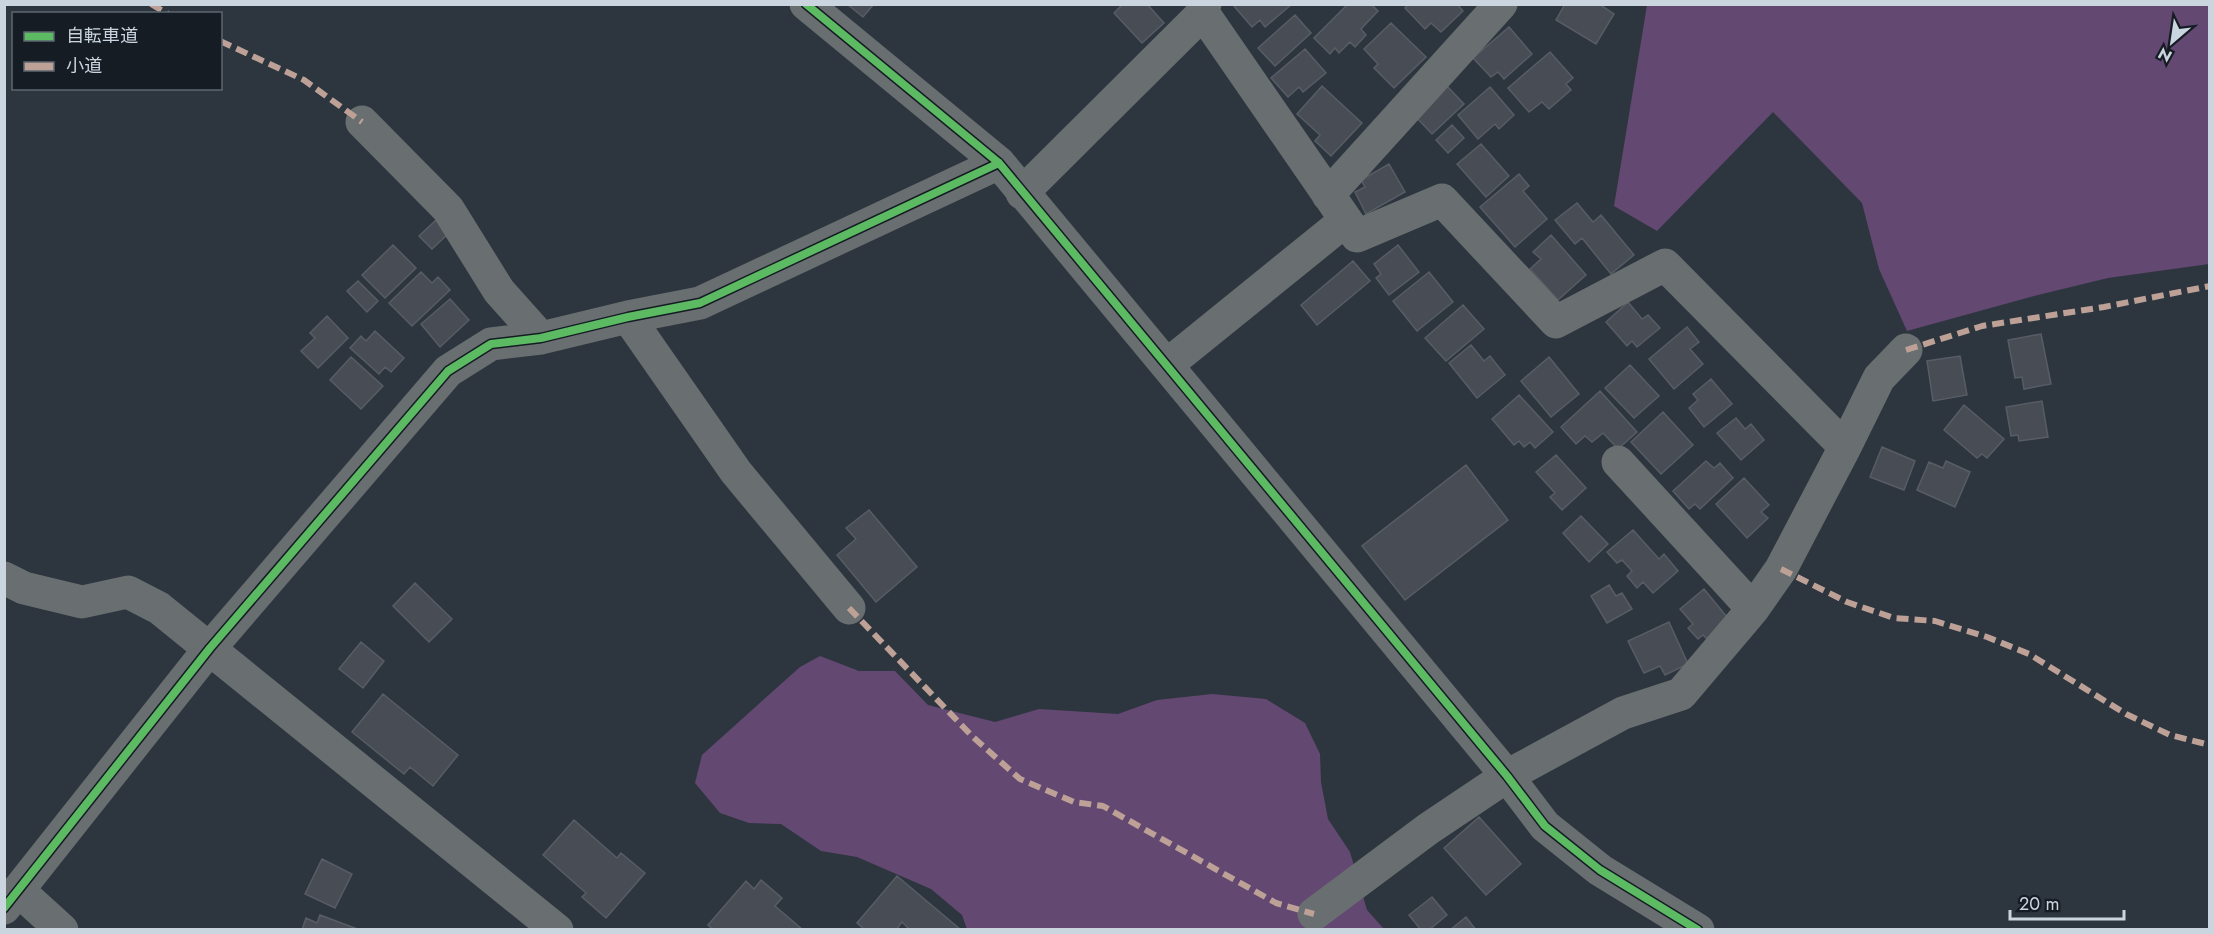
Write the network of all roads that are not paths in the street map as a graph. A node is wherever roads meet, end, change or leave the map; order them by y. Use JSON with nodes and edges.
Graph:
{"nodes":[{"id":1,"x":806,"y":4,"type":"edge"},
{"id":2,"x":1501,"y":4,"type":"edge"},
{"id":3,"x":1204,"y":9,"type":"edge"},
{"id":4,"x":362,"y":122,"type":"dead end"},
{"id":5,"x":999,"y":163,"type":"junction"},
{"id":6,"x":1022,"y":193,"type":"junction"},
{"id":7,"x":1337,"y":208,"type":"junction"},
{"id":8,"x":627,"y":317,"type":"junction"},
{"id":9,"x":541,"y":338,"type":"junction"},
{"id":10,"x":1905,"y":350,"type":"dead end"},
{"id":11,"x":1167,"y":365,"type":"junction"},
{"id":12,"x":1845,"y":447,"type":"junction"},
{"id":13,"x":1617,"y":462,"type":"dead end"},
{"id":14,"x":4,"y":578,"type":"edge"},
{"id":15,"x":849,"y":608,"type":"dead end"},
{"id":16,"x":1753,"y":609,"type":"junction"},
{"id":17,"x":210,"y":648,"type":"junction"},
{"id":18,"x":1507,"y":776,"type":"junction"},
{"id":19,"x":11,"y":899,"type":"edge"},
{"id":20,"x":1314,"y":914,"type":"dead end"},
{"id":21,"x":62,"y":930,"type":"edge"},
{"id":22,"x":557,"y":930,"type":"edge"},
{"id":23,"x":1698,"y":930,"type":"edge"}],
"edges":[{"from":1,"to":5,"type":"street"},
{"from":2,"to":7,"type":"street"},
{"from":3,"to":6,"type":"street"},
{"from":3,"to":7,"type":"street"},
{"from":4,"to":9,"type":"street"},
{"from":5,"to":6,"type":"street"},
{"from":5,"to":8,"type":"street"},
{"from":6,"to":11,"type":"street"},
{"from":7,"to":11,"type":"street"},
{"from":7,"to":12,"type":"street"},
{"from":8,"to":9,"type":"street"},
{"from":8,"to":15,"type":"street"},
{"from":9,"to":17,"type":"street"},
{"from":10,"to":12,"type":"street"},
{"from":11,"to":18,"type":"street"},
{"from":12,"to":16,"type":"street"},
{"from":13,"to":16,"type":"street"},
{"from":14,"to":17,"type":"street"},
{"from":16,"to":18,"type":"street"},
{"from":17,"to":19,"type":"street"},
{"from":17,"to":22,"type":"street"},
{"from":18,"to":20,"type":"street"},
{"from":18,"to":23,"type":"street"},
{"from":19,"to":21,"type":"street"}]}
